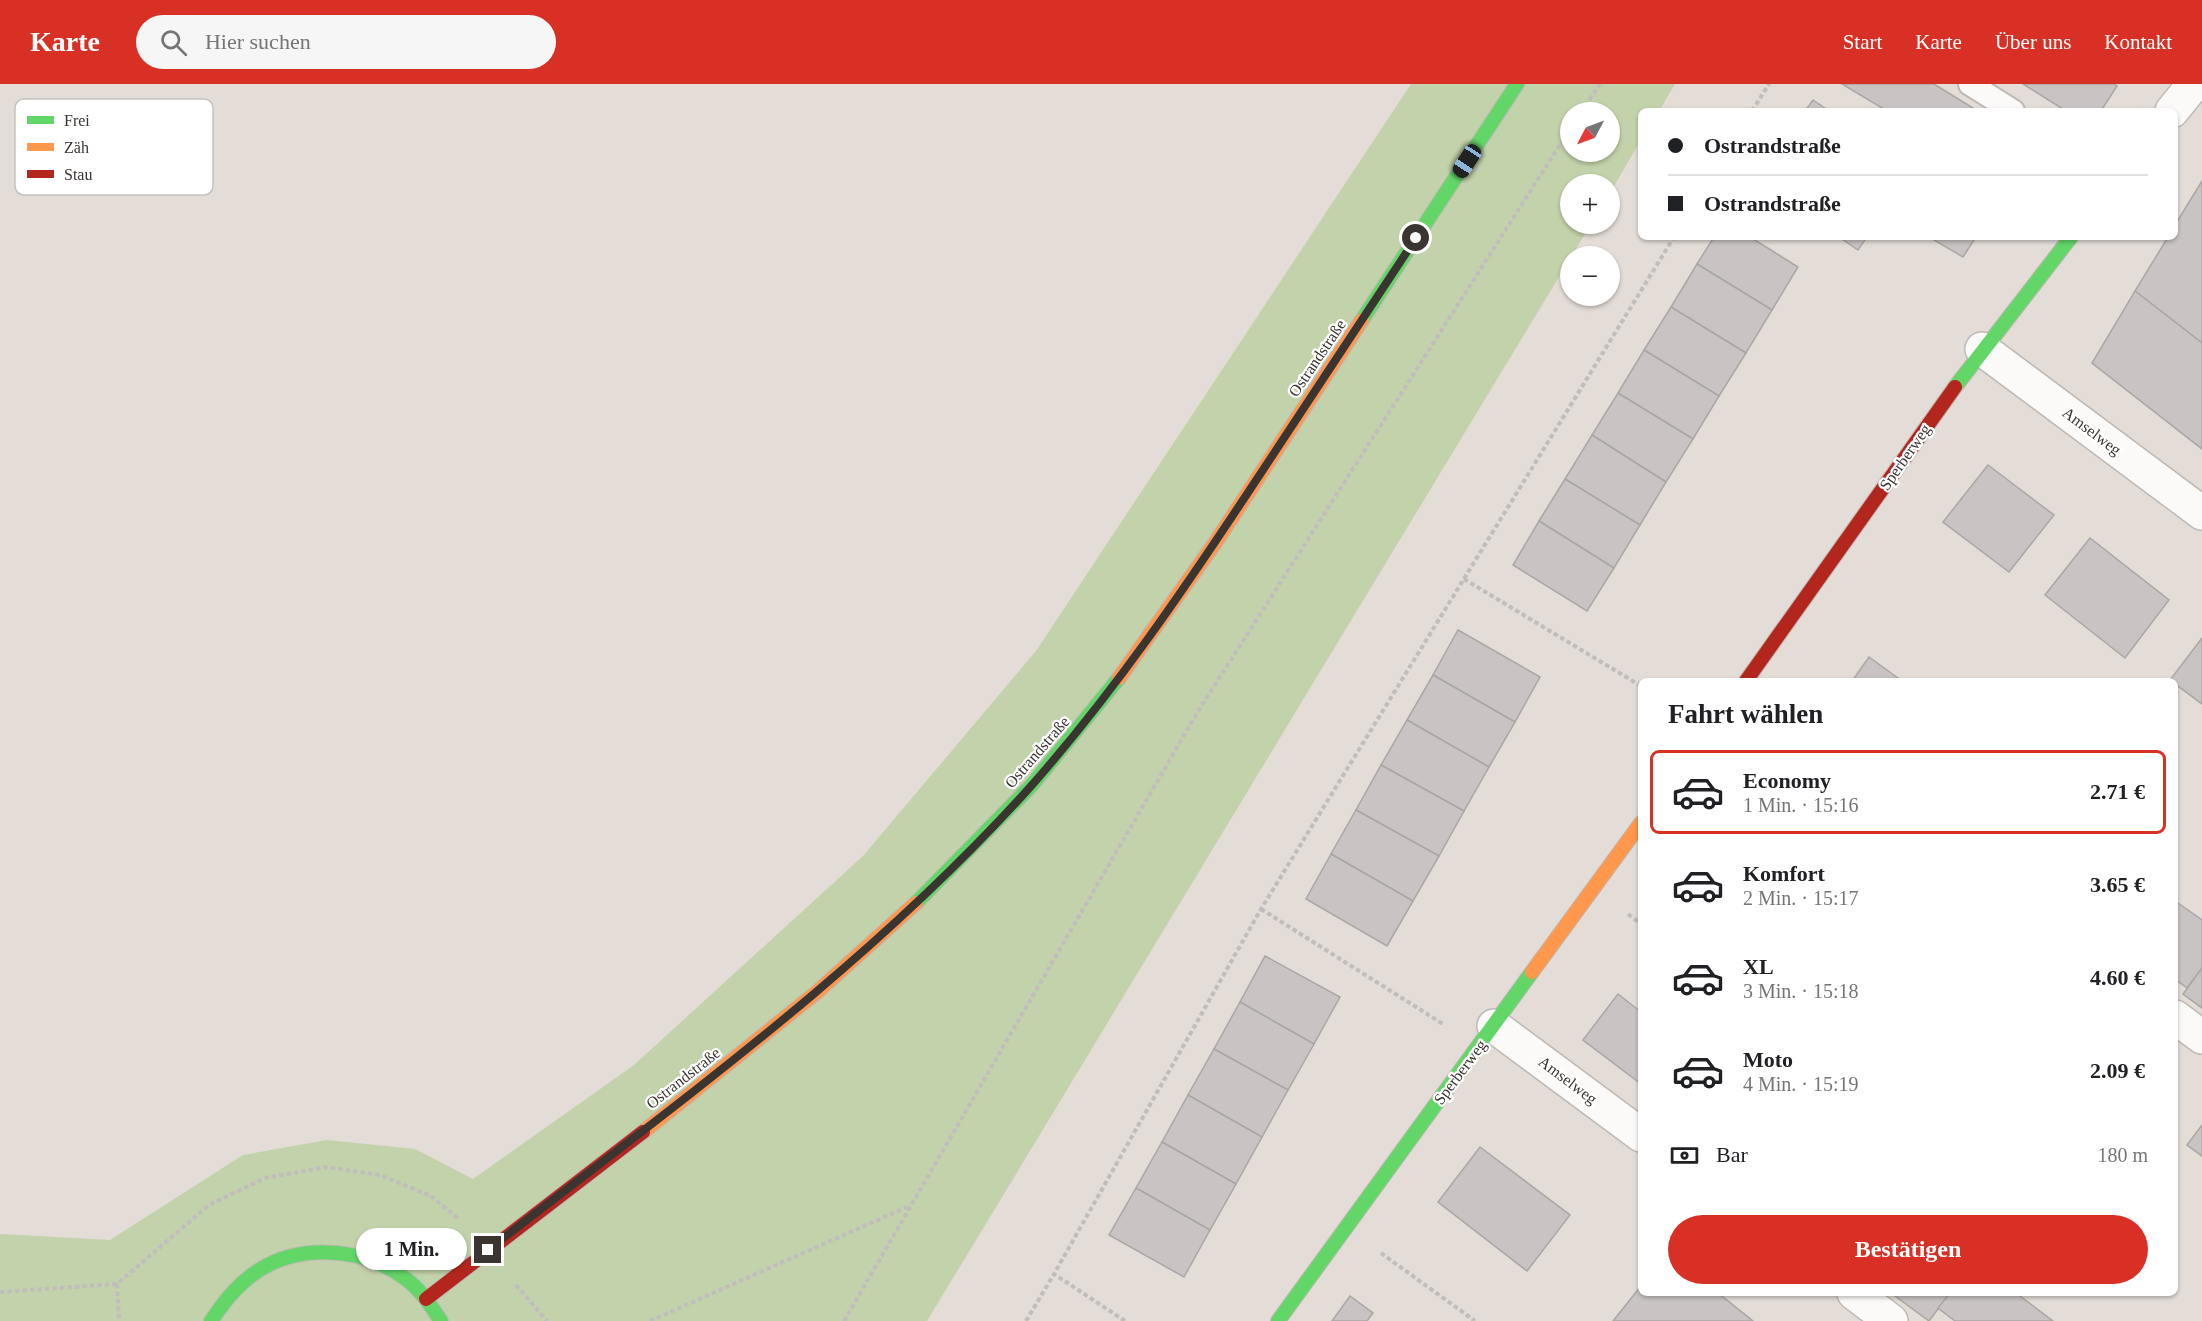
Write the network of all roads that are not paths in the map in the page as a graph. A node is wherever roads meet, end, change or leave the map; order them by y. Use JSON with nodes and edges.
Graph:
{"nodes":[{"id":1,"x":1517,"y":84,"type":"edge"},
{"id":2,"x":1970,"y":84,"type":"edge"},
{"id":3,"x":2194,"y":84,"type":"edge"},
{"id":4,"x":2008,"y":108,"type":"edge"},
{"id":5,"x":2174,"y":108,"type":"edge"},
{"id":6,"x":2069,"y":240,"type":"edge"},
{"id":7,"x":1982,"y":349,"type":"junction"},
{"id":8,"x":2202,"y":513,"type":"edge"},
{"id":9,"x":1748,"y":678,"type":"edge"},
{"id":10,"x":1638,"y":827,"type":"edge"},
{"id":11,"x":2178,"y":1019,"type":"edge"},
{"id":12,"x":1486,"y":1036,"type":"junction"},
{"id":13,"x":2202,"y":1037,"type":"edge"},
{"id":14,"x":1638,"y":1133,"type":"edge"},
{"id":15,"x":1858,"y":1296,"type":"edge"},
{"id":16,"x":426,"y":1299,"type":"junction"},
{"id":17,"x":212,"y":1321,"type":"edge"},
{"id":18,"x":441,"y":1321,"type":"edge"},
{"id":19,"x":1278,"y":1321,"type":"edge"},
{"id":20,"x":1891,"y":1321,"type":"edge"}],
"edges":[{"from":1,"to":16,"type":"main road","name":"Ostrandstraße"},
{"from":2,"to":4,"type":"lane"},
{"from":3,"to":5,"type":"street"},
{"from":6,"to":7,"type":"main road","name":"Sperberweg"},
{"from":7,"to":8,"type":"street","name":"Amselweg"},
{"from":7,"to":9,"type":"main road","name":"Sperberweg"},
{"from":10,"to":12,"type":"main road","name":"Sperberweg"},
{"from":11,"to":13,"type":"street"},
{"from":12,"to":14,"type":"street","name":"Amselweg"},
{"from":12,"to":19,"type":"main road","name":"Sperberweg"},
{"from":15,"to":20,"type":"street"},
{"from":16,"to":17,"type":"main road"},
{"from":16,"to":18,"type":"main road"}]}
